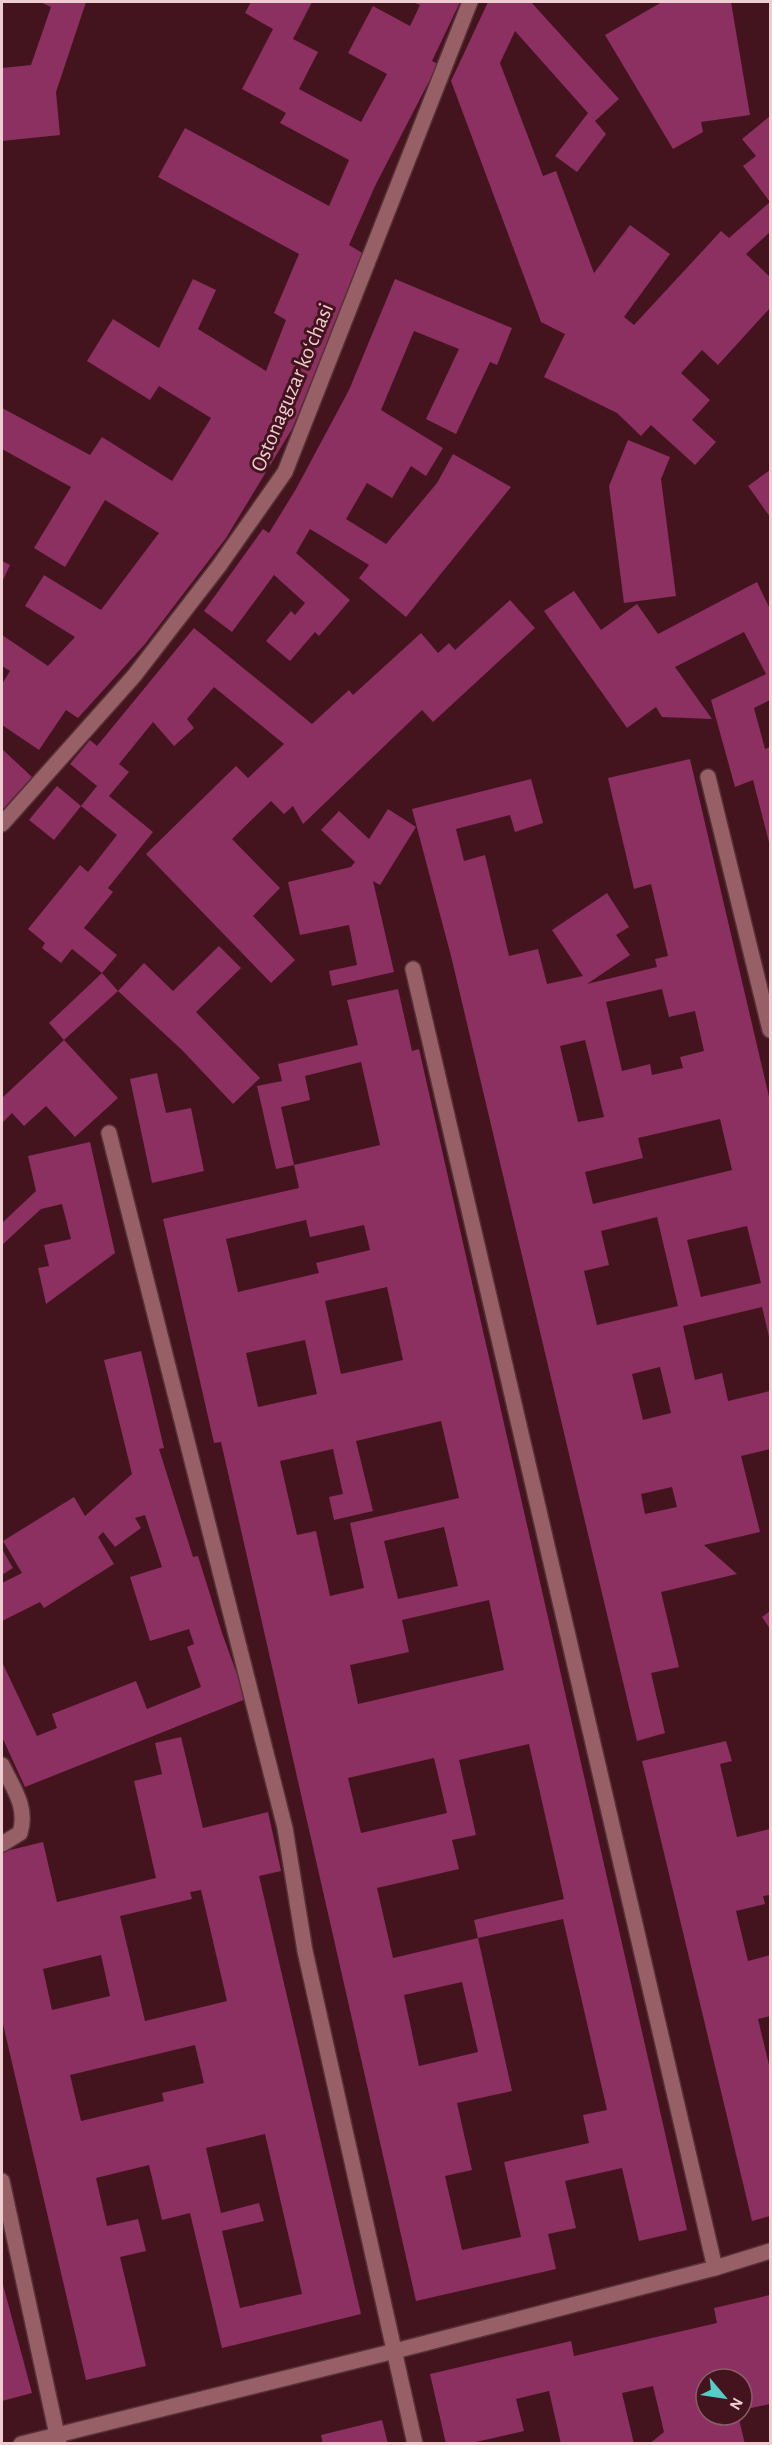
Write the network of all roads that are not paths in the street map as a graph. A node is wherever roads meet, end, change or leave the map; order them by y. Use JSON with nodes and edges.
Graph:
{"nodes":[{"id":1,"x":470,"y":2,"type":"edge"},
{"id":2,"x":708,"y":777,"type":"dead end"},
{"id":3,"x":2,"y":824,"type":"edge"},
{"id":4,"x":413,"y":969,"type":"dead end"},
{"id":5,"x":771,"y":1030,"type":"edge"},
{"id":6,"x":109,"y":1133,"type":"dead end"},
{"id":7,"x":2,"y":1765,"type":"edge"},
{"id":8,"x":2,"y":1844,"type":"edge"},
{"id":9,"x":2,"y":2181,"type":"edge"},
{"id":10,"x":771,"y":2250,"type":"edge"},
{"id":11,"x":715,"y":2268,"type":"junction"},
{"id":12,"x":395,"y":2351,"type":"junction"},
{"id":13,"x":58,"y":2439,"type":"edge"},
{"id":14,"x":21,"y":2444,"type":"edge"},
{"id":15,"x":415,"y":2444,"type":"edge"}],
"edges":[{"from":1,"to":3,"type":"street","name":"Ostonaguzar koʻchasi"},
{"from":2,"to":5,"type":"street"},
{"from":4,"to":11,"type":"street"},
{"from":6,"to":12,"type":"street"},
{"from":7,"to":8,"type":"street"},
{"from":9,"to":13,"type":"street"},
{"from":10,"to":11,"type":"street"},
{"from":11,"to":12,"type":"street"},
{"from":12,"to":13,"type":"street"},
{"from":12,"to":15,"type":"street"},
{"from":13,"to":14,"type":"street"}]}
